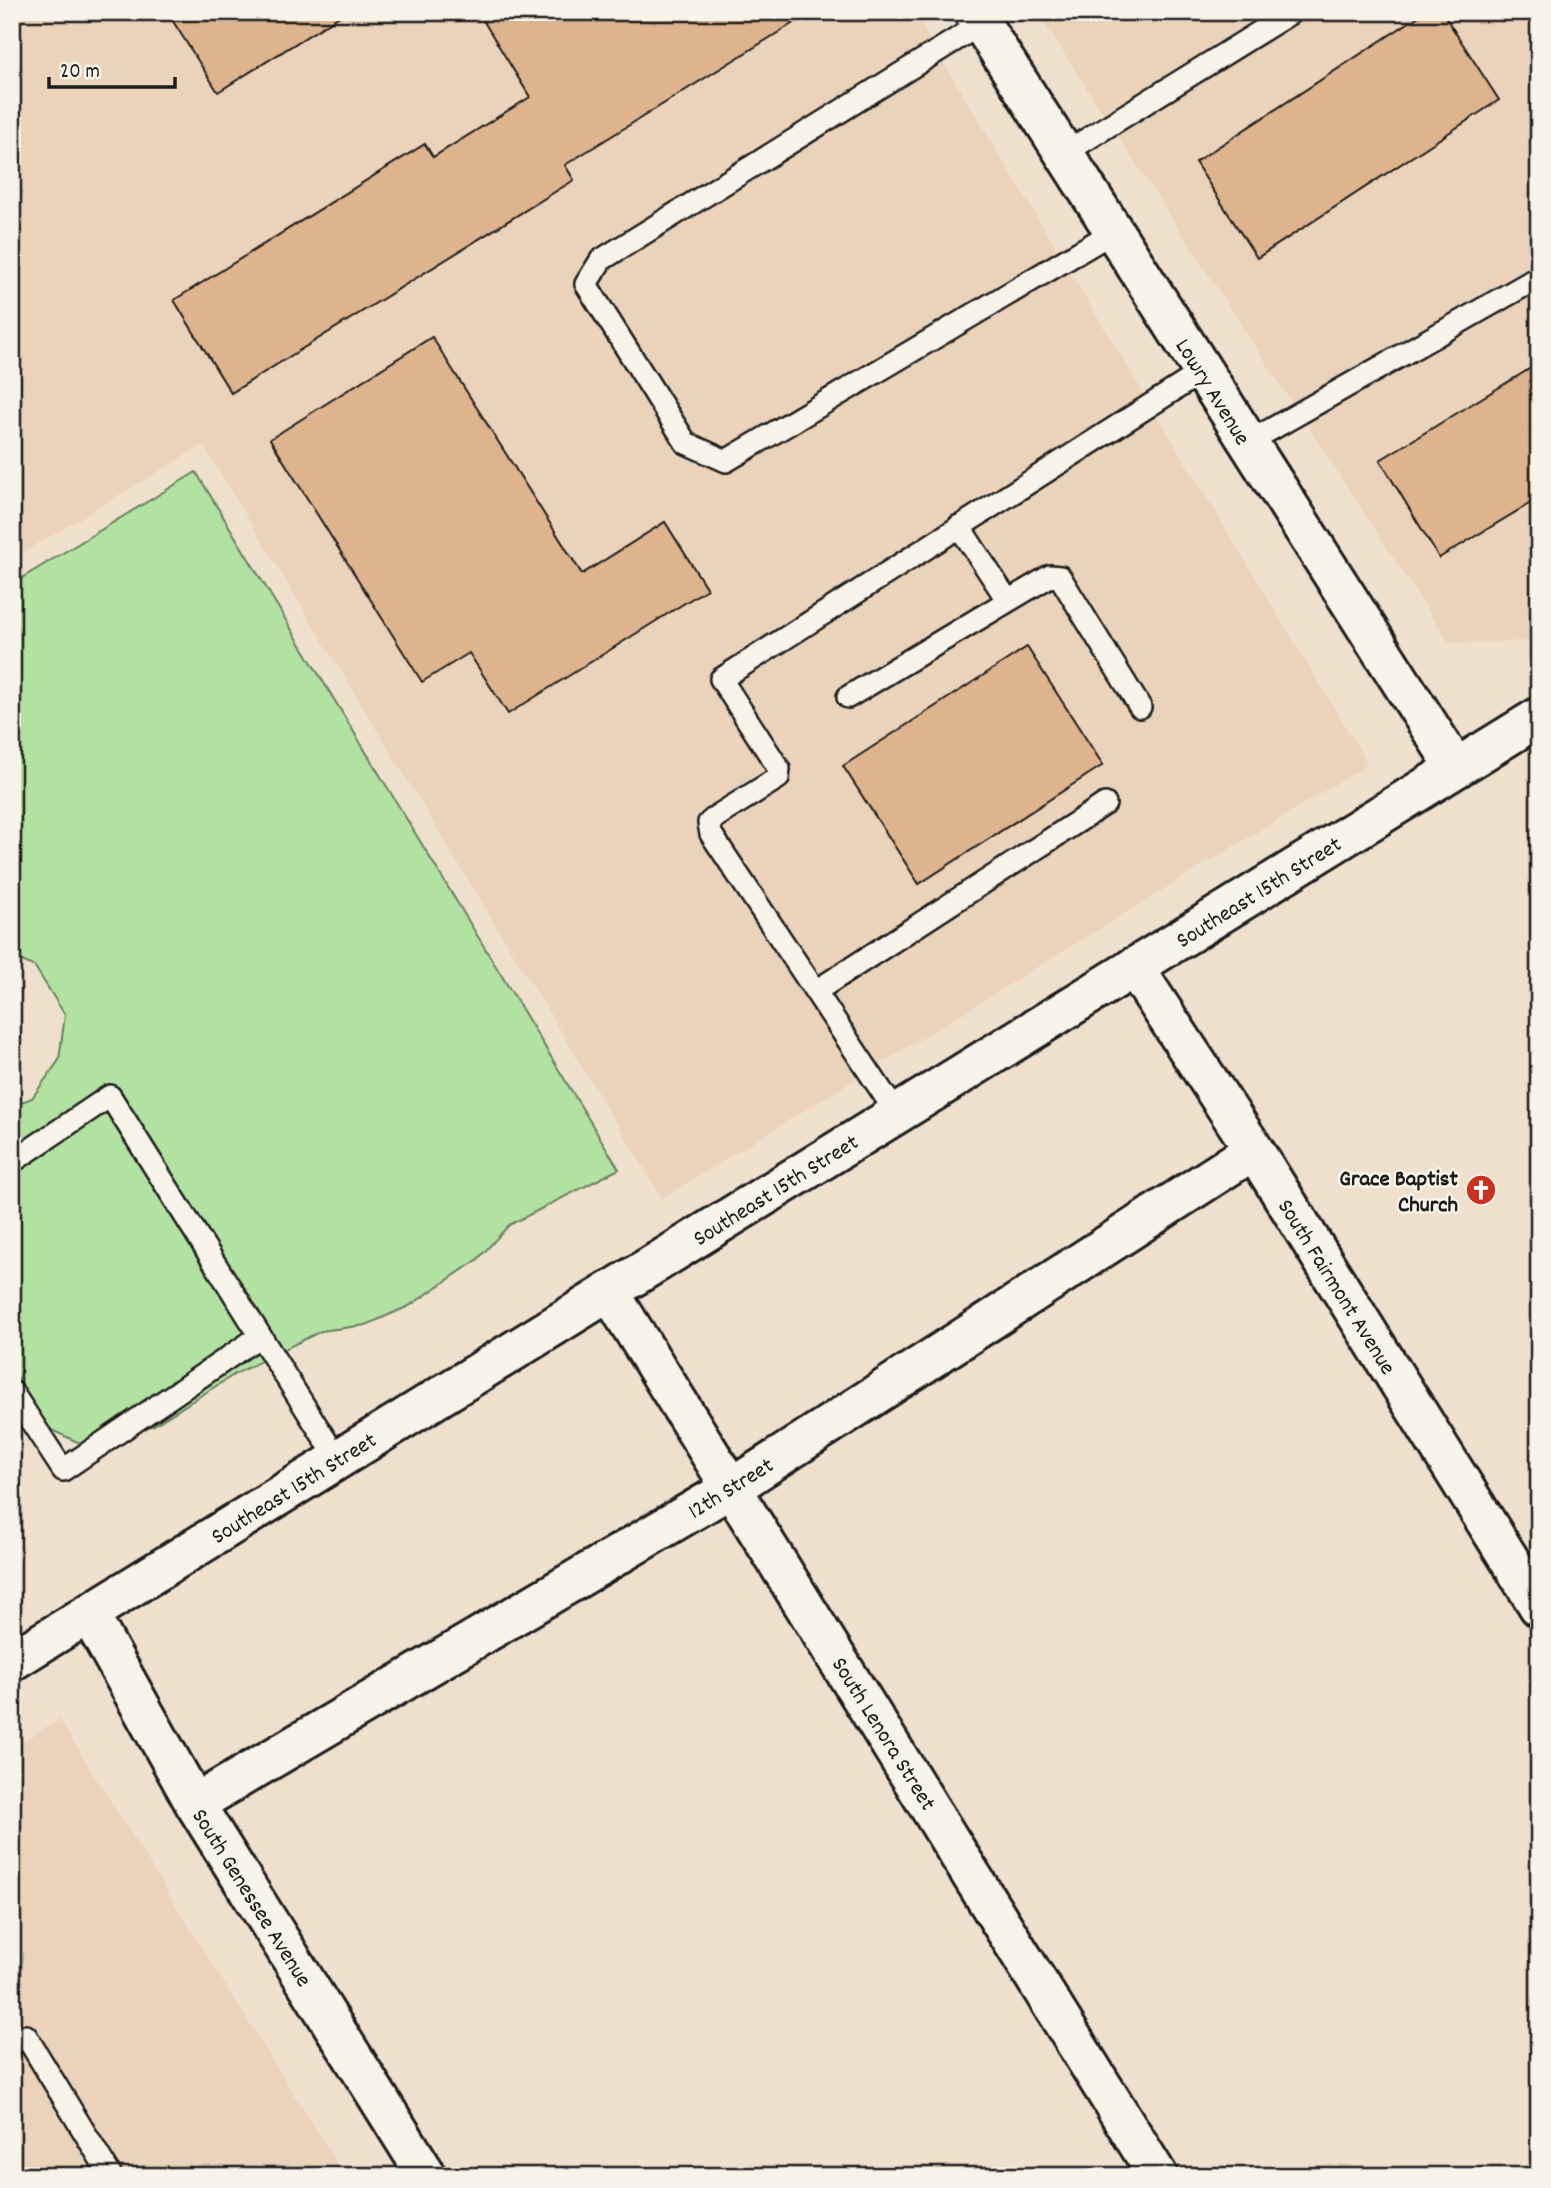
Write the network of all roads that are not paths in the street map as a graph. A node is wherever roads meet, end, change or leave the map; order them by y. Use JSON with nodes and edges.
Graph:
{"nodes":[{"id":1,"x":1292,"y":12,"type":"edge"},
{"id":2,"x":978,"y":18,"type":"edge"},
{"id":3,"x":1063,"y":153,"type":"junction"},
{"id":4,"x":1113,"y":232,"type":"junction"},
{"id":5,"x":1539,"y":277,"type":"edge"},
{"id":6,"x":1202,"y":372,"type":"junction"},
{"id":7,"x":1247,"y":443,"type":"junction"},
{"id":8,"x":959,"y":526,"type":"junction"},
{"id":9,"x":1009,"y":601,"type":"junction"},
{"id":10,"x":848,"y":697,"type":"dead end"},
{"id":11,"x":1140,"y":707,"type":"dead end"},
{"id":12,"x":1539,"y":717,"type":"edge"},
{"id":13,"x":1456,"y":768,"type":"junction"},
{"id":14,"x":1105,"y":804,"type":"dead end"},
{"id":15,"x":1134,"y":967,"type":"junction"},
{"id":16,"x":816,"y":991,"type":"junction"},
{"id":17,"x":897,"y":1114,"type":"junction"},
{"id":18,"x":1254,"y":1150,"type":"junction"},
{"id":19,"x":12,"y":1162,"type":"edge"},
{"id":20,"x":610,"y":1291,"type":"junction"},
{"id":21,"x":260,"y":1336,"type":"junction"},
{"id":22,"x":12,"y":1392,"type":"edge"},
{"id":23,"x":338,"y":1460,"type":"junction"},
{"id":24,"x":733,"y":1487,"type":"junction"},
{"id":25,"x":1539,"y":1607,"type":"edge"},
{"id":26,"x":89,"y":1614,"type":"junction"},
{"id":27,"x":12,"y":1661,"type":"edge"},
{"id":28,"x":195,"y":1804,"type":"junction"},
{"id":29,"x":12,"y":2044,"type":"edge"},
{"id":30,"x":111,"y":2176,"type":"edge"},
{"id":31,"x":427,"y":2176,"type":"edge"},
{"id":32,"x":1158,"y":2176,"type":"edge"}],
"edges":[{"from":1,"to":3,"type":"lane"},
{"from":2,"to":3,"type":"street","name":"Lowry Avenue"},
{"from":2,"to":4,"type":"lane"},
{"from":3,"to":4,"type":"street","name":"Lowry Avenue"},
{"from":4,"to":6,"type":"street","name":"Lowry Avenue"},
{"from":5,"to":7,"type":"lane"},
{"from":6,"to":7,"type":"street","name":"Lowry Avenue"},
{"from":6,"to":8,"type":"lane"},
{"from":7,"to":13,"type":"street","name":"Lowry Avenue"},
{"from":8,"to":9,"type":"lane"},
{"from":8,"to":16,"type":"lane"},
{"from":9,"to":10,"type":"lane"},
{"from":9,"to":11,"type":"lane"},
{"from":12,"to":13,"type":"street","name":"Southeast 15th Street"},
{"from":13,"to":15,"type":"street","name":"Southeast 15th Street"},
{"from":14,"to":16,"type":"lane"},
{"from":15,"to":17,"type":"street","name":"Southeast 15th Street"},
{"from":15,"to":18,"type":"street","name":"South Fairmont Avenue"},
{"from":16,"to":17,"type":"lane"},
{"from":17,"to":20,"type":"street","name":"Southeast 15th Street"},
{"from":18,"to":24,"type":"street","name":"12th Street"},
{"from":18,"to":25,"type":"street","name":"South Fairmont Avenue"},
{"from":19,"to":21,"type":"lane"},
{"from":20,"to":23,"type":"street","name":"Southeast 15th Street"},
{"from":20,"to":24,"type":"street","name":"South Lenora Street"},
{"from":21,"to":22,"type":"lane"},
{"from":21,"to":23,"type":"lane"},
{"from":23,"to":26,"type":"street","name":"Southeast 15th Street"},
{"from":24,"to":28,"type":"street","name":"12th Street"},
{"from":24,"to":32,"type":"street","name":"South Lenora Street"},
{"from":26,"to":27,"type":"street","name":"Southeast 15th Street"},
{"from":26,"to":28,"type":"street","name":"South Genessee Avenue"},
{"from":28,"to":31,"type":"street","name":"South Genessee Avenue"},
{"from":29,"to":30,"type":"lane"}]}
